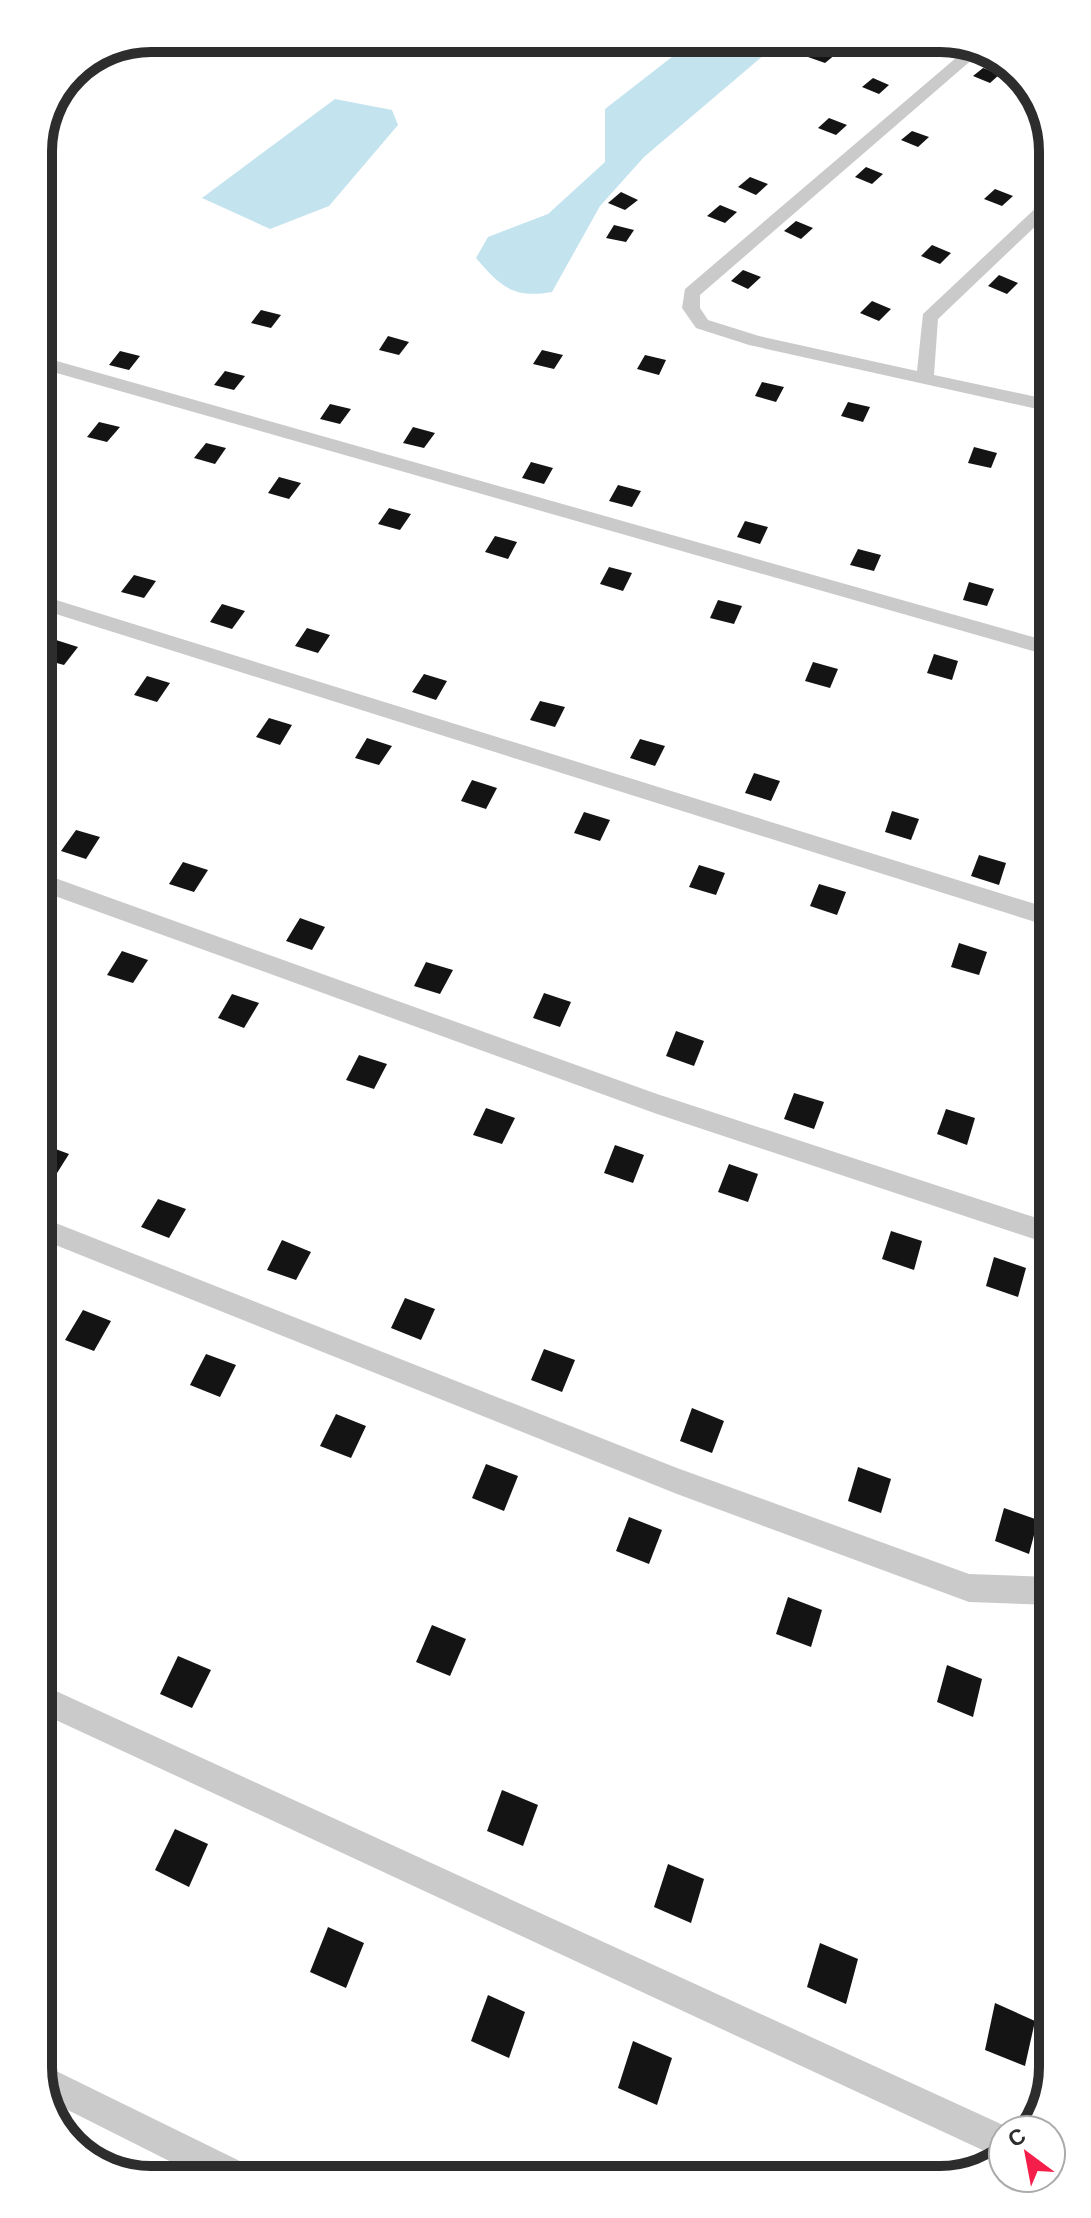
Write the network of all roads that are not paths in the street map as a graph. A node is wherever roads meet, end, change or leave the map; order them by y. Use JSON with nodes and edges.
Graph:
{"nodes":[{"id":1,"x":967,"y":56,"type":"edge"},
{"id":2,"x":1039,"y":214,"type":"edge"},
{"id":3,"x":52,"y":366,"type":"edge"},
{"id":4,"x":925,"y":378,"type":"junction"},
{"id":5,"x":1039,"y":403,"type":"edge"},
{"id":6,"x":52,"y":606,"type":"edge"},
{"id":7,"x":1039,"y":646,"type":"edge"},
{"id":8,"x":52,"y":886,"type":"edge"},
{"id":9,"x":1039,"y":914,"type":"edge"},
{"id":10,"x":1039,"y":1230,"type":"edge"},
{"id":11,"x":52,"y":1233,"type":"edge"},
{"id":12,"x":1039,"y":1591,"type":"edge"},
{"id":13,"x":52,"y":1703,"type":"edge"},
{"id":14,"x":54,"y":2086,"type":"edge"},
{"id":15,"x":987,"y":2135,"type":"edge"},
{"id":16,"x":214,"y":2166,"type":"edge"}],
"edges":[{"from":1,"to":4,"type":"lane"},
{"from":2,"to":4,"type":"lane"},
{"from":3,"to":7,"type":"lane"},
{"from":4,"to":5,"type":"lane"},
{"from":6,"to":9,"type":"lane"},
{"from":8,"to":10,"type":"lane"},
{"from":11,"to":12,"type":"lane"},
{"from":13,"to":15,"type":"lane"},
{"from":14,"to":16,"type":"lane"}]}
